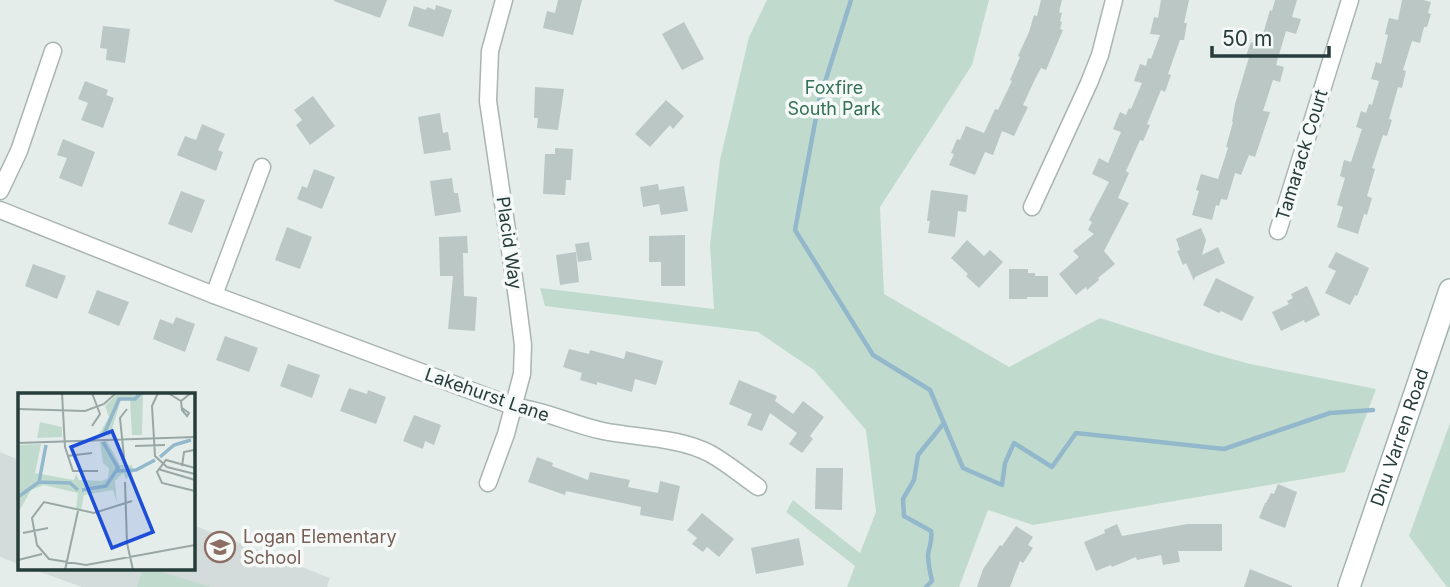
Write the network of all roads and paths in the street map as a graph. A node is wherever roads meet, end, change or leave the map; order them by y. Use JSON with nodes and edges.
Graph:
{"nodes":[{"id":1,"x":504,"y":0,"type":"edge"},
{"id":2,"x":1114,"y":0,"type":"edge"},
{"id":3,"x":1350,"y":0,"type":"edge"},
{"id":4,"x":52,"y":51,"type":"dead end"},
{"id":5,"x":262,"y":167,"type":"dead end"},
{"id":6,"x":0,"y":191,"type":"edge"},
{"id":7,"x":1032,"y":207,"type":"dead end"},
{"id":8,"x":0,"y":210,"type":"edge"},
{"id":9,"x":1278,"y":231,"type":"dead end"},
{"id":10,"x":1450,"y":290,"type":"edge"},
{"id":11,"x":214,"y":295,"type":"junction"},
{"id":12,"x":515,"y":407,"type":"junction"},
{"id":13,"x":488,"y":483,"type":"dead end"},
{"id":14,"x":758,"y":487,"type":"dead end"},
{"id":15,"x":1349,"y":587,"type":"edge"}],
"edges":[{"from":1,"to":12,"type":"street","name":"Placid Way"},
{"from":2,"to":7,"type":"street"},
{"from":3,"to":9,"type":"street","name":"Tamarack Court"},
{"from":4,"to":6,"type":"street"},
{"from":5,"to":11,"type":"street"},
{"from":8,"to":11,"type":"street","name":"Lakehurst Lane"},
{"from":10,"to":15,"type":"main road","name":"Dhu Varren Road"},
{"from":11,"to":12,"type":"street","name":"Lakehurst Lane"},
{"from":12,"to":13,"type":"street","name":"Placid Way"},
{"from":12,"to":14,"type":"street","name":"Lakehurst Lane"}]}
